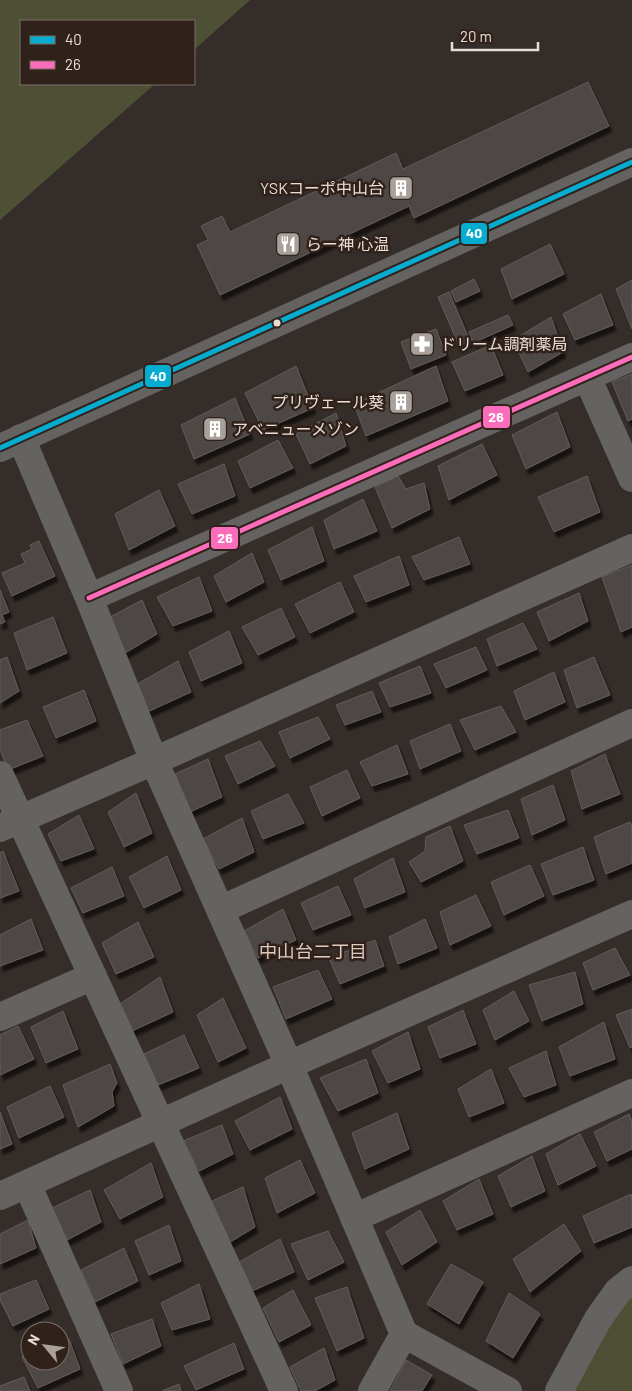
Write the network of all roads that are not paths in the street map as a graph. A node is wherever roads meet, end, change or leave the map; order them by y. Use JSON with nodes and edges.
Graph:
{"nodes":[{"id":1,"x":632,"y":162,"type":"edge"},
{"id":2,"x":632,"y":357,"type":"edge"},
{"id":3,"x":587,"y":377,"type":"junction"},
{"id":4,"x":11,"y":443,"type":"edge"},
{"id":5,"x":632,"y":478,"type":"edge"},
{"id":6,"x":632,"y":548,"type":"edge"},
{"id":7,"x":89,"y":598,"type":"junction"},
{"id":8,"x":632,"y":723,"type":"edge"},
{"id":9,"x":154,"y":761,"type":"junction"},
{"id":10,"x":0,"y":775,"type":"edge"},
{"id":11,"x":10,"y":823,"type":"edge"},
{"id":12,"x":220,"y":910,"type":"junction"},
{"id":13,"x":632,"y":914,"type":"edge"},
{"id":14,"x":93,"y":976,"type":"junction"},
{"id":15,"x":0,"y":1017,"type":"edge"},
{"id":16,"x":289,"y":1065,"type":"junction"},
{"id":17,"x":632,"y":1093,"type":"edge"},
{"id":18,"x":161,"y":1124,"type":"junction"},
{"id":19,"x":27,"y":1184,"type":"junction"},
{"id":20,"x":0,"y":1196,"type":"edge"},
{"id":21,"x":354,"y":1218,"type":"junction"},
{"id":22,"x":632,"y":1280,"type":"edge"},
{"id":23,"x":404,"y":1334,"type":"junction"},
{"id":24,"x":119,"y":1391,"type":"edge"},
{"id":25,"x":284,"y":1391,"type":"edge"},
{"id":26,"x":372,"y":1391,"type":"edge"},
{"id":27,"x":508,"y":1391,"type":"edge"},
{"id":28,"x":559,"y":1391,"type":"edge"}],
"edges":[{"from":1,"to":4,"type":"street"},
{"from":2,"to":3,"type":"street"},
{"from":3,"to":5,"type":"street"},
{"from":3,"to":7,"type":"street"},
{"from":4,"to":7,"type":"street"},
{"from":6,"to":9,"type":"street"},
{"from":7,"to":9,"type":"street"},
{"from":8,"to":12,"type":"street"},
{"from":9,"to":11,"type":"street"},
{"from":9,"to":12,"type":"street"},
{"from":10,"to":11,"type":"street"},
{"from":11,"to":14,"type":"street"},
{"from":12,"to":16,"type":"street"},
{"from":13,"to":16,"type":"street"},
{"from":14,"to":15,"type":"street"},
{"from":14,"to":18,"type":"street"},
{"from":16,"to":18,"type":"street"},
{"from":16,"to":21,"type":"street"},
{"from":17,"to":21,"type":"street"},
{"from":18,"to":19,"type":"street"},
{"from":18,"to":25,"type":"street"},
{"from":19,"to":20,"type":"street"},
{"from":19,"to":24,"type":"street"},
{"from":21,"to":23,"type":"street"},
{"from":22,"to":28,"type":"street"},
{"from":23,"to":26,"type":"street"},
{"from":23,"to":27,"type":"street"}]}
